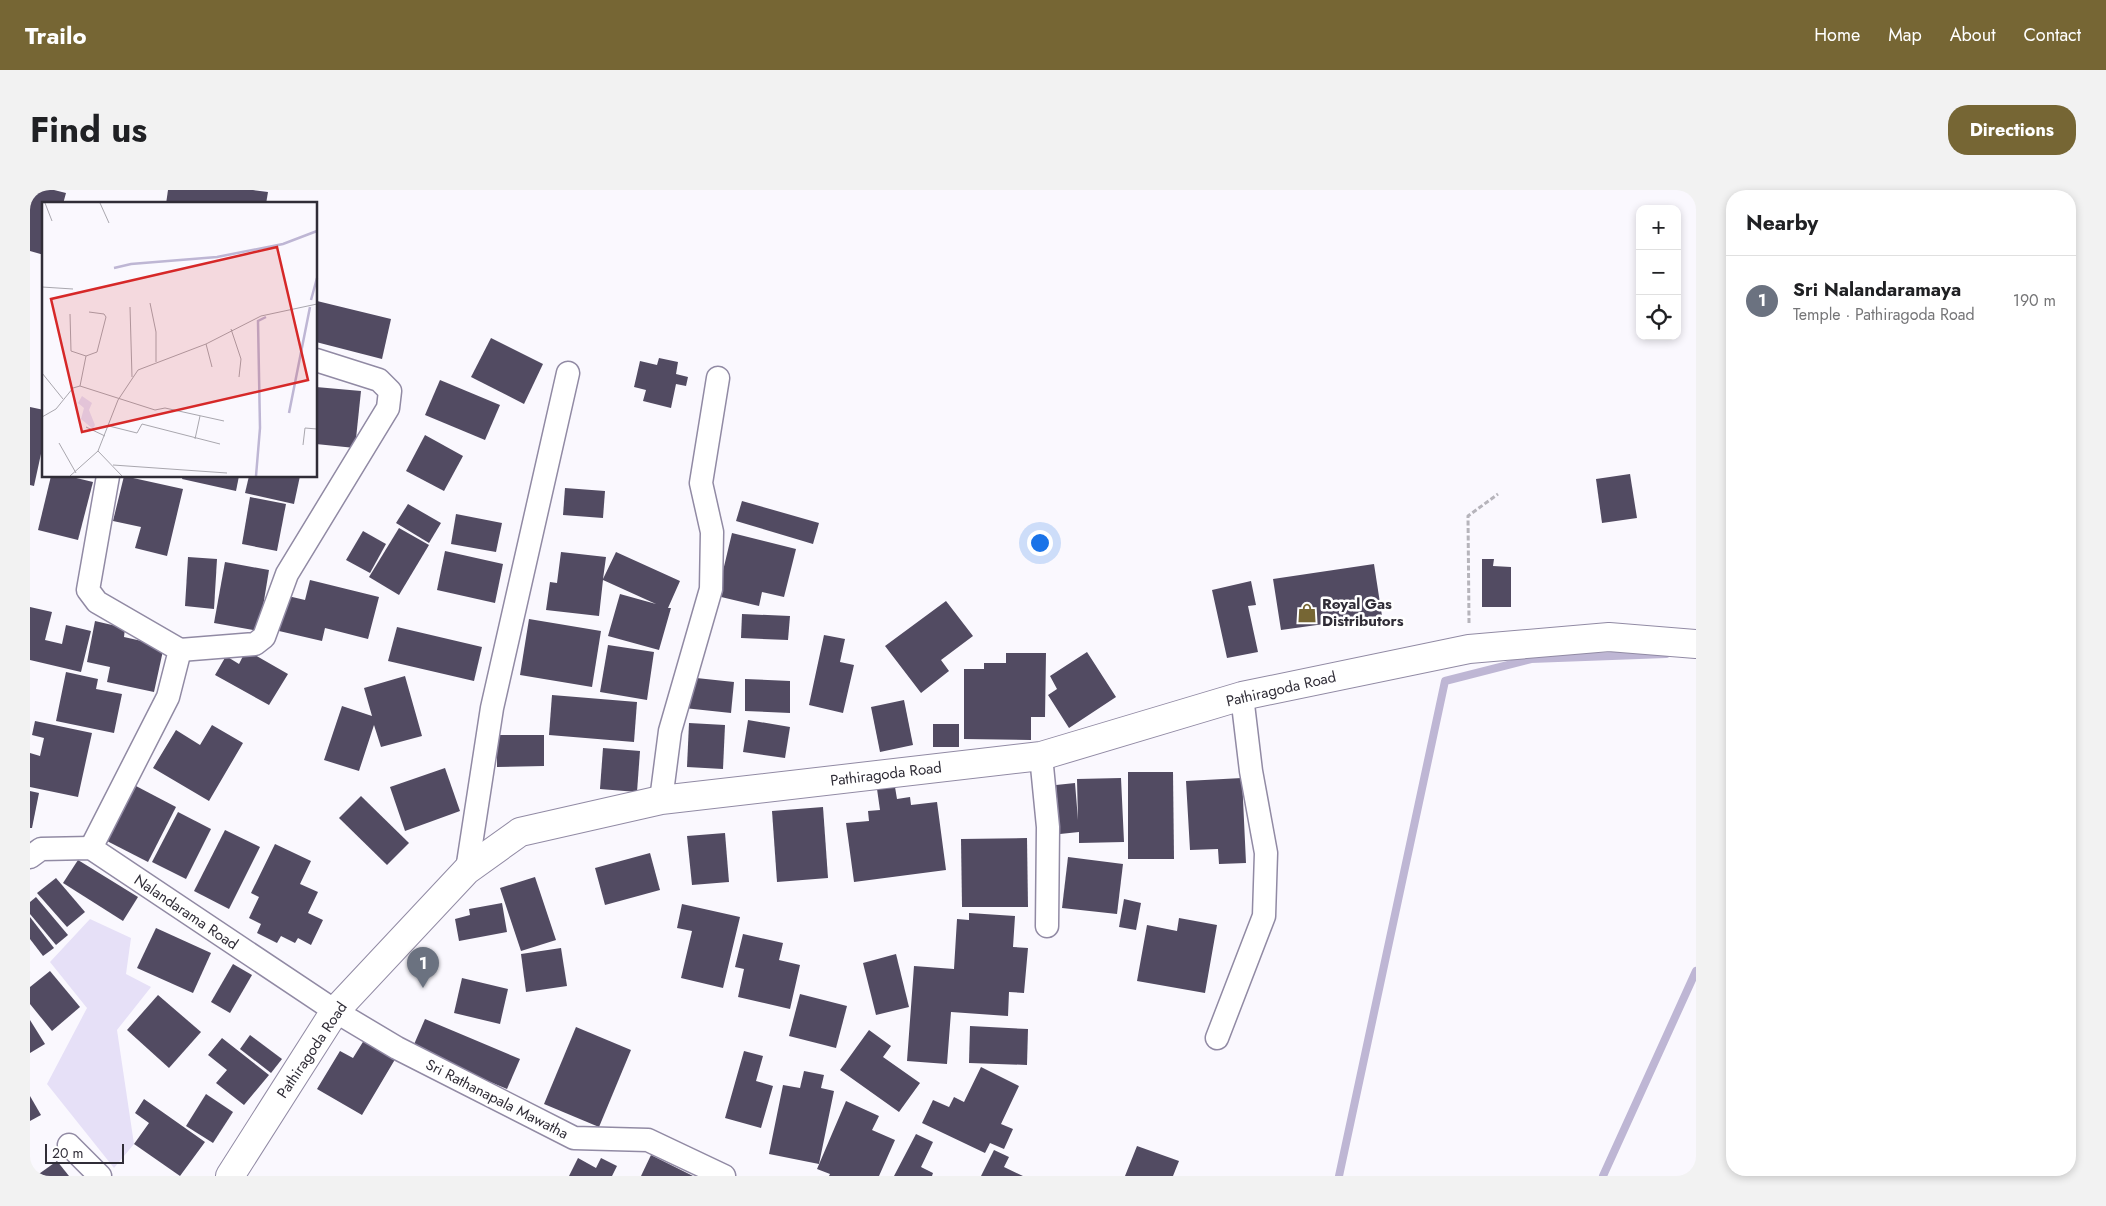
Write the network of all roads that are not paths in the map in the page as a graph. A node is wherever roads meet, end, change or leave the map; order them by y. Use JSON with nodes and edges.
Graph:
{"nodes":[{"id":1,"x":318,"y":361,"type":"edge"},
{"id":2,"x":568,"y":374,"type":"dead end"},
{"id":3,"x":718,"y":378,"type":"dead end"},
{"id":4,"x":108,"y":478,"type":"edge"},
{"id":5,"x":1696,"y":644,"type":"edge"},
{"id":6,"x":180,"y":650,"type":"junction"},
{"id":7,"x":1242,"y":696,"type":"junction"},
{"id":8,"x":1041,"y":756,"type":"junction"},
{"id":9,"x":661,"y":800,"type":"junction"},
{"id":10,"x":91,"y":848,"type":"junction"},
{"id":11,"x":30,"y":856,"type":"edge"},
{"id":12,"x":467,"y":870,"type":"junction"},
{"id":13,"x":1047,"y":926,"type":"dead end"},
{"id":14,"x":335,"y":1011,"type":"junction"},
{"id":15,"x":1216,"y":1038,"type":"dead end"},
{"id":16,"x":69,"y":1145,"type":"dead end"},
{"id":17,"x":100,"y":1176,"type":"edge"},
{"id":18,"x":230,"y":1176,"type":"edge"},
{"id":19,"x":724,"y":1176,"type":"edge"}],
"edges":[{"from":1,"to":6,"type":"street"},
{"from":2,"to":12,"type":"street"},
{"from":3,"to":9,"type":"street"},
{"from":4,"to":6,"type":"street"},
{"from":5,"to":7,"type":"street","name":"Pathiragoda Road"},
{"from":6,"to":10,"type":"street"},
{"from":7,"to":8,"type":"street","name":"Pathiragoda Road"},
{"from":7,"to":15,"type":"street"},
{"from":8,"to":9,"type":"street","name":"Pathiragoda Road"},
{"from":8,"to":13,"type":"street"},
{"from":9,"to":12,"type":"street","name":"Pathiragoda Road"},
{"from":10,"to":11,"type":"street"},
{"from":10,"to":14,"type":"street","name":"Nalandarama Road"},
{"from":12,"to":14,"type":"street","name":"Pathiragoda Road"},
{"from":14,"to":18,"type":"street","name":"Pathiragoda Road"},
{"from":14,"to":19,"type":"street","name":"Sri Rathanapala Mawatha"},
{"from":16,"to":17,"type":"street"}]}
